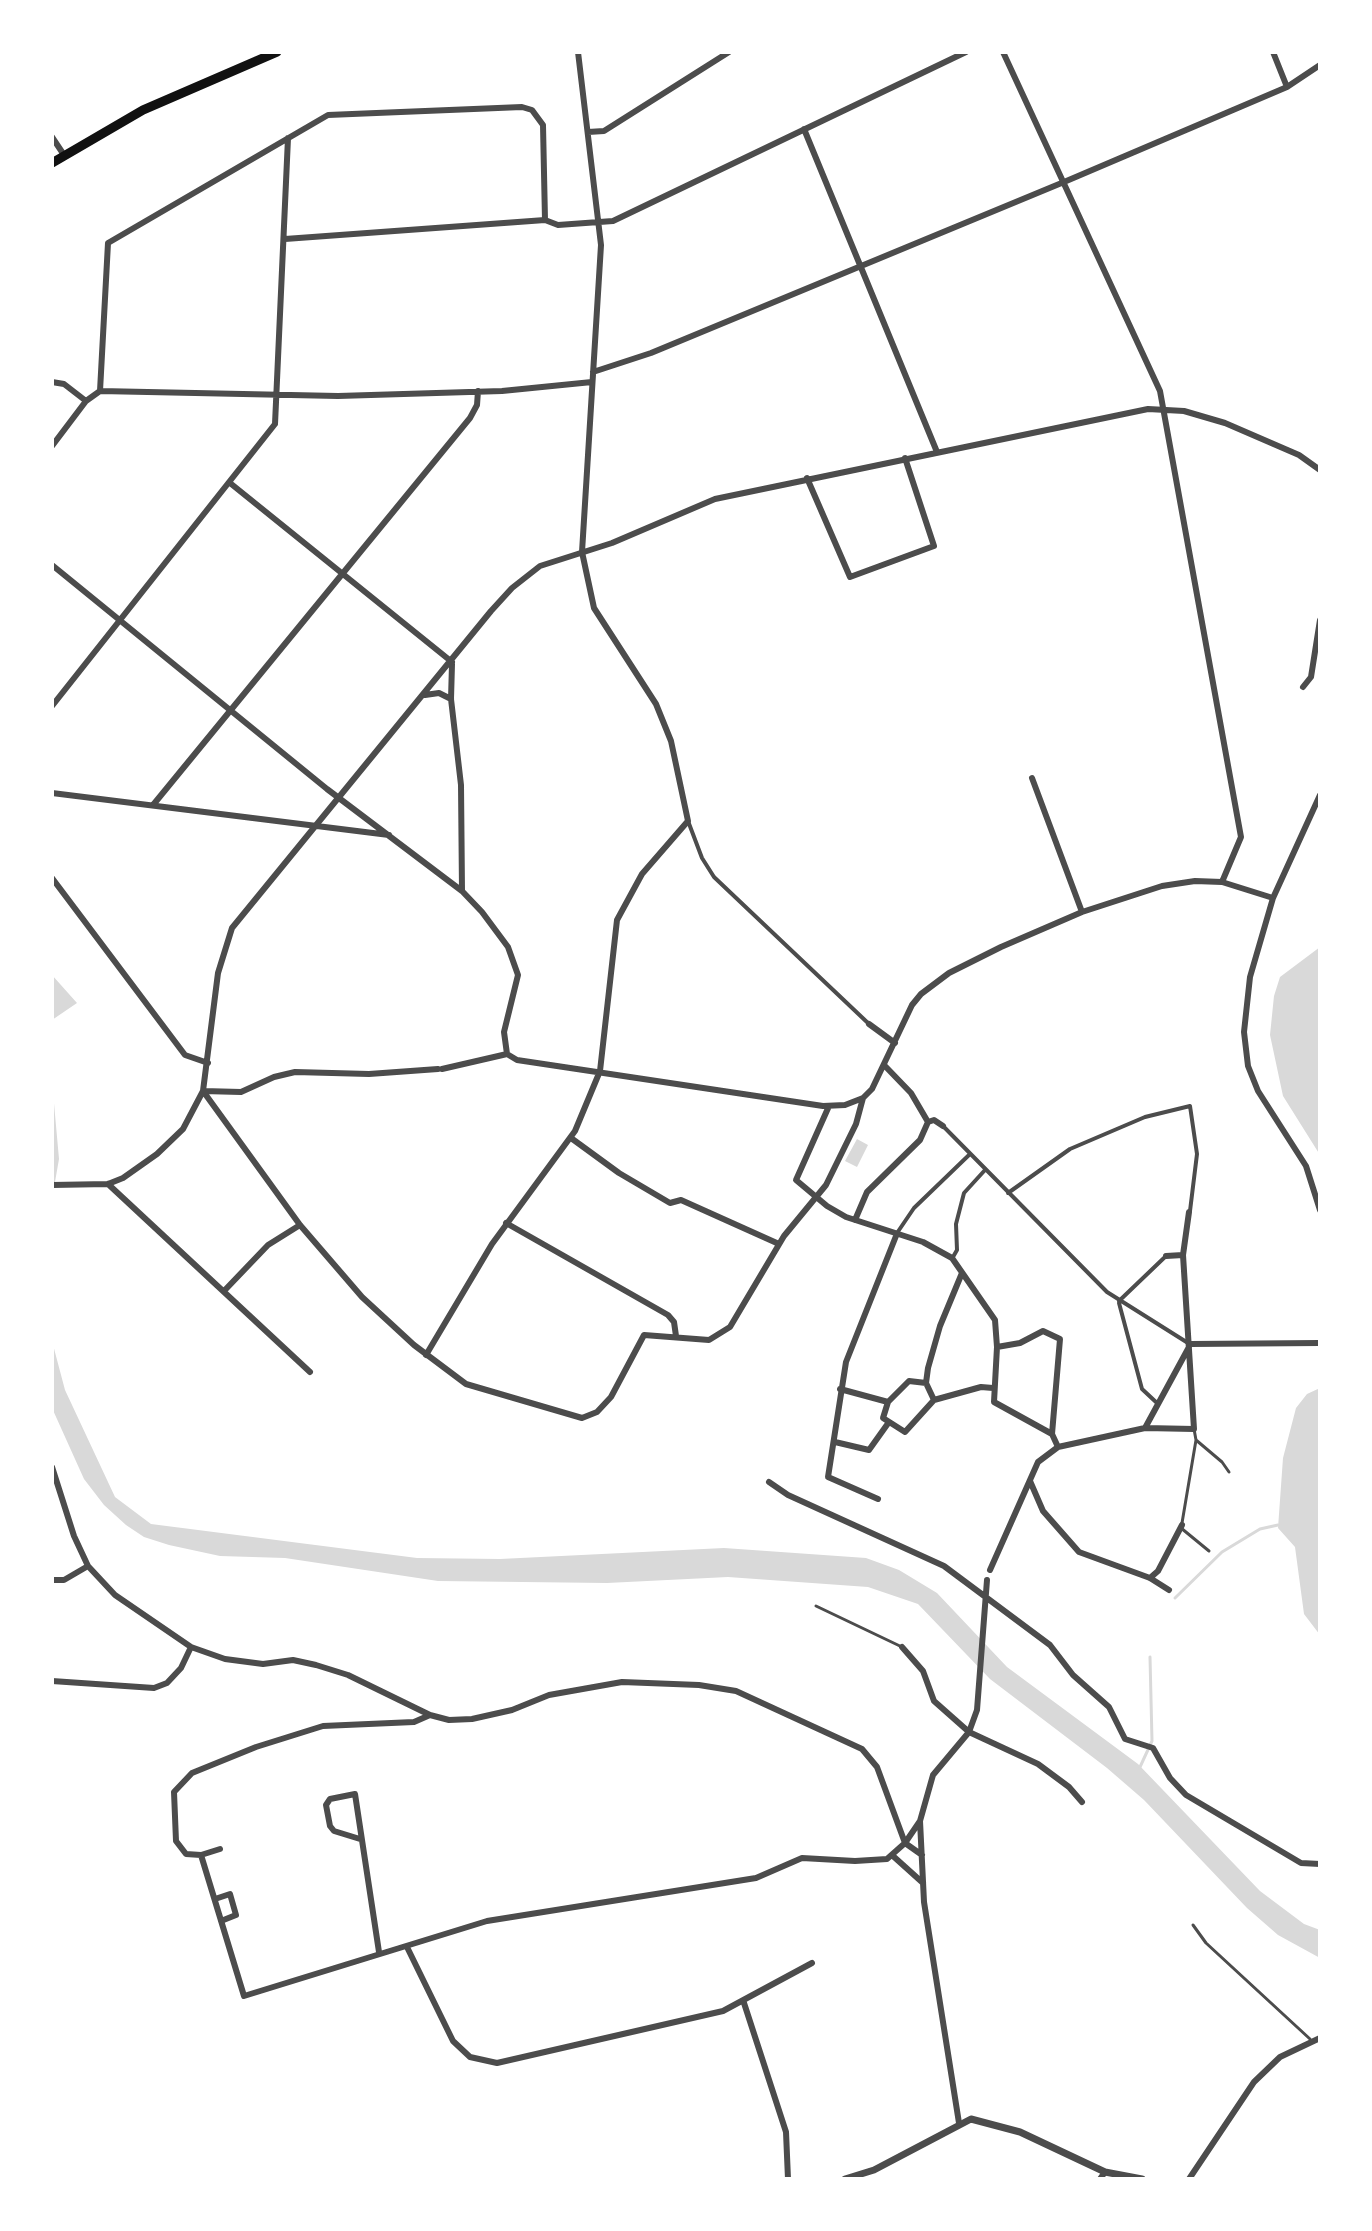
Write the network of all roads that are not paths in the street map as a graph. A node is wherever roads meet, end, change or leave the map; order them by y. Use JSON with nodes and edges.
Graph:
{"nodes":[{"id":1,"x":277,"y":52,"type":"edge"},
{"id":2,"x":578,"y":52,"type":"edge"},
{"id":3,"x":729,"y":52,"type":"edge"},
{"id":4,"x":966,"y":52,"type":"edge"},
{"id":5,"x":1003,"y":52,"type":"edge"},
{"id":6,"x":1273,"y":52,"type":"edge"},
{"id":7,"x":1320,"y":65,"type":"edge"},
{"id":8,"x":1287,"y":87,"type":"junction"},
{"id":9,"x":804,"y":129,"type":"junction"},
{"id":10,"x":588,"y":132,"type":"junction"},
{"id":11,"x":52,"y":137,"type":"edge"},
{"id":12,"x":288,"y":138,"type":"junction"},
{"id":13,"x":64,"y":155,"type":"junction"},
{"id":14,"x":52,"y":163,"type":"edge"},
{"id":15,"x":1064,"y":182,"type":"junction"},
{"id":16,"x":545,"y":220,"type":"junction"},
{"id":17,"x":599,"y":224,"type":"junction"},
{"id":18,"x":285,"y":239,"type":"junction"},
{"id":19,"x":861,"y":266,"type":"junction"},
{"id":20,"x":593,"y":372,"type":"junction"},
{"id":21,"x":52,"y":382,"type":"edge"},
{"id":22,"x":592,"y":382,"type":"junction"},
{"id":23,"x":100,"y":391,"type":"junction"},
{"id":24,"x":478,"y":391,"type":"junction"},
{"id":25,"x":276,"y":395,"type":"junction"},
{"id":26,"x":86,"y":401,"type":"junction"},
{"id":27,"x":1165,"y":409,"type":"junction"},
{"id":28,"x":52,"y":446,"type":"edge"},
{"id":29,"x":937,"y":452,"type":"junction"},
{"id":30,"x":905,"y":458,"type":"junction"},
{"id":31,"x":1320,"y":470,"type":"edge"},
{"id":32,"x":807,"y":478,"type":"junction"},
{"id":33,"x":230,"y":483,"type":"junction"},
{"id":34,"x":582,"y":552,"type":"junction"},
{"id":35,"x":52,"y":565,"type":"edge"},
{"id":36,"x":341,"y":575,"type":"junction"},
{"id":37,"x":1320,"y":620,"type":"edge"},
{"id":38,"x":121,"y":621,"type":"junction"},
{"id":39,"x":452,"y":662,"type":"junction"},
{"id":40,"x":1303,"y":687,"type":"dead end"},
{"id":41,"x":422,"y":697,"type":"junction"},
{"id":42,"x":451,"y":699,"type":"junction"},
{"id":43,"x":52,"y":706,"type":"edge"},
{"id":44,"x":231,"y":710,"type":"junction"},
{"id":45,"x":1032,"y":778,"type":"dead end"},
{"id":46,"x":52,"y":793,"type":"edge"},
{"id":47,"x":1320,"y":795,"type":"edge"},
{"id":48,"x":340,"y":796,"type":"junction"},
{"id":49,"x":153,"y":805,"type":"junction"},
{"id":50,"x":688,"y":821,"type":"junction"},
{"id":51,"x":316,"y":827,"type":"junction"},
{"id":52,"x":389,"y":835,"type":"junction"},
{"id":53,"x":52,"y":878,"type":"edge"},
{"id":54,"x":1222,"y":882,"type":"junction"},
{"id":55,"x":462,"y":891,"type":"junction"},
{"id":56,"x":1273,"y":898,"type":"junction"},
{"id":57,"x":1082,"y":912,"type":"junction"},
{"id":58,"x":869,"y":1024,"type":"joint"},
{"id":59,"x":895,"y":1043,"type":"junction"},
{"id":60,"x":507,"y":1054,"type":"junction"},
{"id":61,"x":208,"y":1063,"type":"junction"},
{"id":62,"x":885,"y":1066,"type":"junction"},
{"id":63,"x":600,"y":1071,"type":"junction"},
{"id":64,"x":203,"y":1091,"type":"junction"},
{"id":65,"x":863,"y":1098,"type":"junction"},
{"id":66,"x":829,"y":1106,"type":"junction"},
{"id":67,"x":928,"y":1122,"type":"junction"},
{"id":68,"x":943,"y":1126,"type":"joint"},
{"id":69,"x":571,"y":1138,"type":"junction"},
{"id":70,"x":970,"y":1154,"type":"junction"},
{"id":71,"x":985,"y":1170,"type":"junction"},
{"id":72,"x":108,"y":1184,"type":"junction"},
{"id":73,"x":52,"y":1185,"type":"edge"},
{"id":74,"x":1008,"y":1193,"type":"junction"},
{"id":75,"x":818,"y":1199,"type":"junction"},
{"id":76,"x":1320,"y":1210,"type":"edge"},
{"id":77,"x":1189,"y":1212,"type":"joint"},
{"id":78,"x":855,"y":1220,"type":"junction"},
{"id":79,"x":506,"y":1223,"type":"junction"},
{"id":80,"x":300,"y":1225,"type":"junction"},
{"id":81,"x":896,"y":1236,"type":"junction"},
{"id":82,"x":779,"y":1244,"type":"junction"},
{"id":83,"x":1183,"y":1255,"type":"junction"},
{"id":84,"x":1166,"y":1256,"type":"joint"},
{"id":85,"x":952,"y":1258,"type":"junction"},
{"id":86,"x":962,"y":1273,"type":"junction"},
{"id":87,"x":224,"y":1291,"type":"junction"},
{"id":88,"x":1119,"y":1301,"type":"junction"},
{"id":89,"x":676,"y":1336,"type":"junction"},
{"id":90,"x":1320,"y":1343,"type":"edge"},
{"id":91,"x":1190,"y":1344,"type":"junction"},
{"id":92,"x":997,"y":1347,"type":"junction"},
{"id":93,"x":426,"y":1355,"type":"junction"},
{"id":94,"x":310,"y":1372,"type":"dead end"},
{"id":95,"x":926,"y":1383,"type":"junction"},
{"id":96,"x":993,"y":1388,"type":"junction"},
{"id":97,"x":840,"y":1389,"type":"junction"},
{"id":98,"x":934,"y":1400,"type":"junction"},
{"id":99,"x":888,"y":1402,"type":"junction"},
{"id":100,"x":1159,"y":1404,"type":"junction"},
{"id":101,"x":889,"y":1422,"type":"junction"},
{"id":102,"x":1145,"y":1428,"type":"junction"},
{"id":103,"x":1194,"y":1429,"type":"junction"},
{"id":104,"x":1052,"y":1434,"type":"junction"},
{"id":105,"x":1196,"y":1440,"type":"junction"},
{"id":106,"x":835,"y":1442,"type":"junction"},
{"id":107,"x":1058,"y":1447,"type":"junction"},
{"id":108,"x":52,"y":1467,"type":"edge"},
{"id":109,"x":1229,"y":1472,"type":"dead end"},
{"id":110,"x":1030,"y":1481,"type":"junction"},
{"id":111,"x":769,"y":1482,"type":"dead end"},
{"id":112,"x":878,"y":1499,"type":"dead end"},
{"id":113,"x":1181,"y":1526,"type":"junction"},
{"id":114,"x":1209,"y":1551,"type":"dead end"},
{"id":115,"x":88,"y":1566,"type":"junction"},
{"id":116,"x":990,"y":1570,"type":"dead end"},
{"id":117,"x":1150,"y":1578,"type":"junction"},
{"id":118,"x":52,"y":1580,"type":"edge"},
{"id":119,"x":987,"y":1580,"type":"dead end"},
{"id":120,"x":1169,"y":1590,"type":"dead end"},
{"id":121,"x":985,"y":1598,"type":"junction"},
{"id":122,"x":816,"y":1606,"type":"dead end"},
{"id":123,"x":191,"y":1647,"type":"junction"},
{"id":124,"x":902,"y":1647,"type":"joint"},
{"id":125,"x":52,"y":1681,"type":"edge"},
{"id":126,"x":430,"y":1715,"type":"junction"},
{"id":127,"x":969,"y":1732,"type":"junction"},
{"id":128,"x":1082,"y":1802,"type":"dead end"},
{"id":129,"x":920,"y":1821,"type":"junction"},
{"id":130,"x":360,"y":1839,"type":"junction"},
{"id":131,"x":905,"y":1843,"type":"junction"},
{"id":132,"x":220,"y":1849,"type":"dead end"},
{"id":133,"x":201,"y":1855,"type":"junction"},
{"id":134,"x":922,"y":1855,"type":"junction"},
{"id":135,"x":893,"y":1856,"type":"junction"},
{"id":136,"x":1320,"y":1864,"type":"edge"},
{"id":137,"x":923,"y":1883,"type":"junction"},
{"id":138,"x":215,"y":1899,"type":"junction"},
{"id":139,"x":221,"y":1921,"type":"junction"},
{"id":140,"x":1193,"y":1925,"type":"dead end"},
{"id":141,"x":407,"y":1947,"type":"junction"},
{"id":142,"x":379,"y":1952,"type":"junction"},
{"id":143,"x":812,"y":1963,"type":"dead end"},
{"id":144,"x":744,"y":2003,"type":"junction"},
{"id":145,"x":1320,"y":2038,"type":"edge"},
{"id":146,"x":1310,"y":2039,"type":"junction"},
{"id":147,"x":959,"y":2123,"type":"junction"},
{"id":148,"x":1102,"y":2175,"type":"edge"},
{"id":149,"x":788,"y":2179,"type":"edge"},
{"id":150,"x":845,"y":2179,"type":"edge"},
{"id":151,"x":1142,"y":2179,"type":"edge"},
{"id":152,"x":1189,"y":2179,"type":"edge"}],
"edges":[{"from":1,"to":13,"type":"main road"},
{"from":2,"to":10,"type":"street"},
{"from":3,"to":10,"type":"street"},
{"from":4,"to":9,"type":"street"},
{"from":5,"to":15,"type":"street"},
{"from":6,"to":8,"type":"street"},
{"from":7,"to":8,"type":"street"},
{"from":8,"to":15,"type":"street"},
{"from":9,"to":17,"type":"street"},
{"from":9,"to":19,"type":"street"},
{"from":10,"to":17,"type":"street"},
{"from":11,"to":13,"type":"street"},
{"from":12,"to":16,"type":"street"},
{"from":12,"to":18,"type":"street"},
{"from":12,"to":23,"type":"street"},
{"from":13,"to":14,"type":"main road"},
{"from":15,"to":19,"type":"street"},
{"from":15,"to":27,"type":"street"},
{"from":16,"to":17,"type":"street"},
{"from":16,"to":18,"type":"street"},
{"from":17,"to":20,"type":"street"},
{"from":18,"to":25,"type":"street"},
{"from":19,"to":20,"type":"street"},
{"from":19,"to":29,"type":"street"},
{"from":20,"to":22,"type":"street"},
{"from":21,"to":26,"type":"street"},
{"from":22,"to":24,"type":"street"},
{"from":22,"to":34,"type":"street"},
{"from":23,"to":25,"type":"street"},
{"from":23,"to":26,"type":"street"},
{"from":24,"to":25,"type":"street"},
{"from":24,"to":36,"type":"street"},
{"from":25,"to":33,"type":"street"},
{"from":26,"to":28,"type":"street"},
{"from":27,"to":29,"type":"street"},
{"from":27,"to":31,"type":"street"},
{"from":27,"to":54,"type":"street"},
{"from":29,"to":30,"type":"street"},
{"from":30,"to":32,"type":"street"},
{"from":30,"to":32,"type":"street"},
{"from":32,"to":34,"type":"street"},
{"from":33,"to":36,"type":"street"},
{"from":33,"to":38,"type":"street"},
{"from":34,"to":39,"type":"street"},
{"from":34,"to":50,"type":"street"},
{"from":35,"to":38,"type":"street"},
{"from":36,"to":39,"type":"street"},
{"from":36,"to":44,"type":"street"},
{"from":37,"to":40,"type":"street"},
{"from":38,"to":43,"type":"street"},
{"from":38,"to":44,"type":"street"},
{"from":39,"to":41,"type":"street"},
{"from":39,"to":42,"type":"street"},
{"from":41,"to":42,"type":"street"},
{"from":41,"to":48,"type":"street"},
{"from":42,"to":55,"type":"street"},
{"from":44,"to":48,"type":"street"},
{"from":44,"to":49,"type":"street"},
{"from":45,"to":57,"type":"street"},
{"from":46,"to":49,"type":"street"},
{"from":47,"to":56,"type":"street"},
{"from":48,"to":51,"type":"street"},
{"from":48,"to":52,"type":"street"},
{"from":49,"to":51,"type":"street"},
{"from":50,"to":58,"type":"street"},
{"from":50,"to":63,"type":"street"},
{"from":51,"to":52,"type":"street"},
{"from":51,"to":61,"type":"street"},
{"from":52,"to":55,"type":"street"},
{"from":53,"to":61,"type":"street"},
{"from":54,"to":56,"type":"street"},
{"from":54,"to":57,"type":"street"},
{"from":55,"to":60,"type":"street"},
{"from":56,"to":76,"type":"street"},
{"from":57,"to":59,"type":"street"},
{"from":58,"to":59,"type":"street"},
{"from":59,"to":62,"type":"street"},
{"from":60,"to":63,"type":"street"},
{"from":60,"to":64,"type":"street"},
{"from":61,"to":64,"type":"street"},
{"from":62,"to":65,"type":"street"},
{"from":62,"to":67,"type":"street"},
{"from":63,"to":66,"type":"street"},
{"from":63,"to":69,"type":"street"},
{"from":64,"to":72,"type":"street"},
{"from":64,"to":80,"type":"street"},
{"from":65,"to":66,"type":"street"},
{"from":65,"to":75,"type":"street"},
{"from":66,"to":75,"type":"street"},
{"from":67,"to":68,"type":"street"},
{"from":67,"to":78,"type":"street"},
{"from":68,"to":70,"type":"street"},
{"from":69,"to":79,"type":"street"},
{"from":69,"to":82,"type":"street"},
{"from":70,"to":71,"type":"street"},
{"from":70,"to":81,"type":"street"},
{"from":71,"to":74,"type":"street"},
{"from":71,"to":85,"type":"street"},
{"from":72,"to":73,"type":"street"},
{"from":72,"to":87,"type":"street"},
{"from":74,"to":77,"type":"street"},
{"from":74,"to":88,"type":"street"},
{"from":75,"to":78,"type":"street"},
{"from":75,"to":82,"type":"street"},
{"from":77,"to":83,"type":"street"},
{"from":78,"to":81,"type":"street"},
{"from":79,"to":89,"type":"street"},
{"from":79,"to":93,"type":"street"},
{"from":80,"to":87,"type":"street"},
{"from":80,"to":93,"type":"street"},
{"from":81,"to":85,"type":"street"},
{"from":81,"to":97,"type":"street"},
{"from":82,"to":89,"type":"street"},
{"from":83,"to":84,"type":"street"},
{"from":83,"to":91,"type":"street"},
{"from":84,"to":88,"type":"street"},
{"from":85,"to":86,"type":"street"},
{"from":86,"to":92,"type":"street"},
{"from":86,"to":95,"type":"street"},
{"from":87,"to":94,"type":"street"},
{"from":88,"to":91,"type":"street"},
{"from":88,"to":100,"type":"street"},
{"from":89,"to":93,"type":"street"},
{"from":90,"to":91,"type":"street"},
{"from":91,"to":100,"type":"street"},
{"from":91,"to":103,"type":"street"},
{"from":92,"to":96,"type":"street"},
{"from":92,"to":104,"type":"street"},
{"from":95,"to":98,"type":"street"},
{"from":95,"to":99,"type":"street"},
{"from":96,"to":98,"type":"street"},
{"from":96,"to":104,"type":"street"},
{"from":97,"to":99,"type":"street"},
{"from":97,"to":106,"type":"street"},
{"from":98,"to":101,"type":"street"},
{"from":99,"to":101,"type":"street"},
{"from":100,"to":102,"type":"street"},
{"from":101,"to":106,"type":"street"},
{"from":102,"to":103,"type":"street"},
{"from":102,"to":107,"type":"street"},
{"from":103,"to":105,"type":"lane"},
{"from":104,"to":107,"type":"street"},
{"from":105,"to":109,"type":"lane"},
{"from":105,"to":113,"type":"lane"},
{"from":106,"to":112,"type":"street"},
{"from":107,"to":110,"type":"street"},
{"from":108,"to":115,"type":"street"},
{"from":110,"to":116,"type":"street"},
{"from":110,"to":117,"type":"street"},
{"from":111,"to":121,"type":"street"},
{"from":113,"to":114,"type":"lane"},
{"from":113,"to":117,"type":"street"},
{"from":115,"to":118,"type":"street"},
{"from":115,"to":123,"type":"street"},
{"from":117,"to":120,"type":"street"},
{"from":119,"to":121,"type":"street"},
{"from":121,"to":127,"type":"street"},
{"from":121,"to":136,"type":"street"},
{"from":122,"to":124,"type":"lane"},
{"from":123,"to":125,"type":"street"},
{"from":123,"to":126,"type":"street"},
{"from":124,"to":127,"type":"street"},
{"from":126,"to":131,"type":"street"},
{"from":126,"to":133,"type":"street"},
{"from":127,"to":128,"type":"street"},
{"from":127,"to":129,"type":"street"},
{"from":129,"to":131,"type":"street"},
{"from":129,"to":134,"type":"street"},
{"from":130,"to":130,"type":"street"},
{"from":130,"to":142,"type":"street"},
{"from":131,"to":134,"type":"street"},
{"from":131,"to":135,"type":"street"},
{"from":132,"to":133,"type":"street"},
{"from":133,"to":138,"type":"street"},
{"from":134,"to":137,"type":"street"},
{"from":135,"to":137,"type":"street"},
{"from":135,"to":141,"type":"street"},
{"from":137,"to":147,"type":"street"},
{"from":138,"to":139,"type":"street"},
{"from":138,"to":139,"type":"street"},
{"from":139,"to":142,"type":"street"},
{"from":140,"to":146,"type":"lane"},
{"from":141,"to":142,"type":"street"},
{"from":141,"to":144,"type":"street"},
{"from":143,"to":144,"type":"street"},
{"from":144,"to":149,"type":"street"},
{"from":145,"to":146,"type":"street"},
{"from":146,"to":152,"type":"street"},
{"from":147,"to":148,"type":"street"},
{"from":147,"to":150,"type":"street"},
{"from":148,"to":151,"type":"street"}]}
